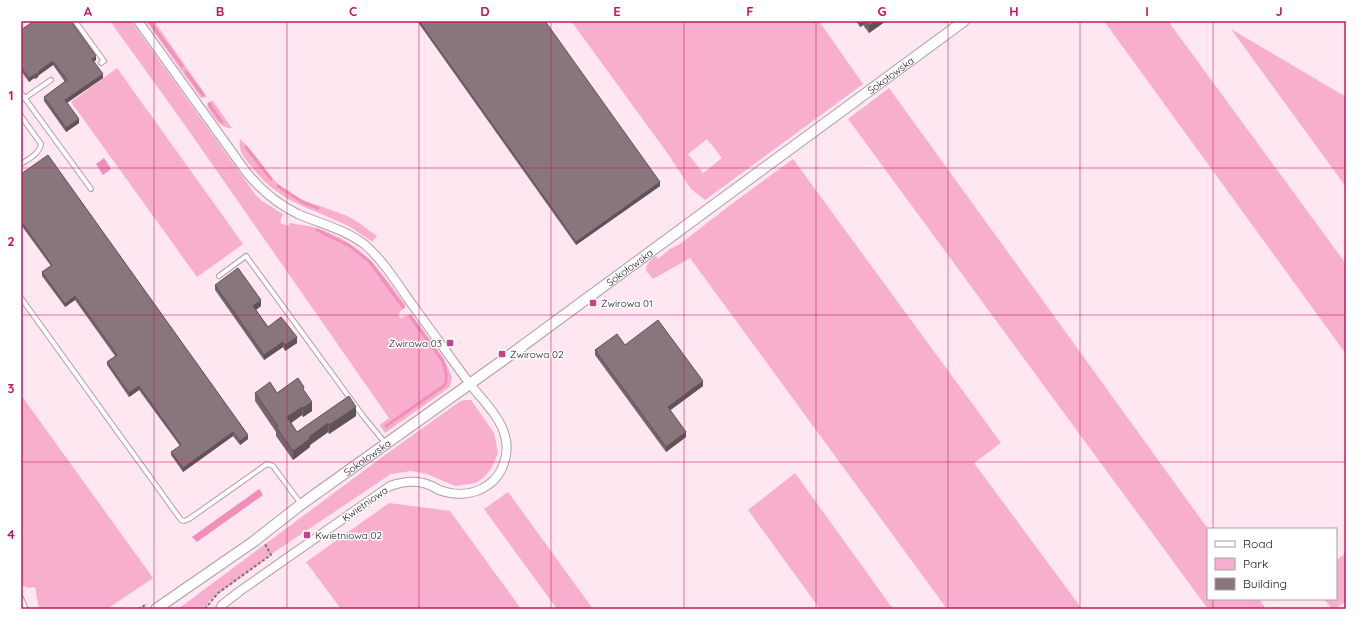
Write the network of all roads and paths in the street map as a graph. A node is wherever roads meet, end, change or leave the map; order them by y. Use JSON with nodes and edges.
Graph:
{"nodes":[{"id":1,"x":75,"y":21,"type":"edge"},
{"id":2,"x":138,"y":21,"type":"edge"},
{"id":3,"x":964,"y":21,"type":"edge"},
{"id":4,"x":102,"y":63,"type":"dead end"},
{"id":5,"x":51,"y":80,"type":"dead end"},
{"id":6,"x":21,"y":93,"type":"edge"},
{"id":7,"x":25,"y":98,"type":"junction"},
{"id":8,"x":21,"y":116,"type":"edge"},
{"id":9,"x":21,"y":164,"type":"edge"},
{"id":10,"x":91,"y":189,"type":"dead end"},
{"id":11,"x":218,"y":276,"type":"dead end"},
{"id":12,"x":21,"y":298,"type":"edge"},
{"id":13,"x":470,"y":384,"type":"junction"},
{"id":14,"x":386,"y":444,"type":"junction"},
{"id":15,"x":301,"y":504,"type":"junction"},
{"id":16,"x":265,"y":543,"type":"dead end"},
{"id":17,"x":21,"y":598,"type":"edge"},
{"id":18,"x":25,"y":607,"type":"dead end"},
{"id":19,"x":156,"y":609,"type":"edge"},
{"id":20,"x":205,"y":609,"type":"edge"},
{"id":21,"x":220,"y":609,"type":"edge"}],
"edges":[{"from":1,"to":4,"type":"lane"},
{"from":2,"to":13,"type":"street","name":"Kwietniowa"},
{"from":3,"to":13,"type":"street","name":"Sokołowska"},
{"from":5,"to":7,"type":"lane"},
{"from":6,"to":7,"type":"lane"},
{"from":7,"to":10,"type":"lane"},
{"from":8,"to":9,"type":"lane"},
{"from":11,"to":14,"type":"lane"},
{"from":12,"to":15,"type":"lane"},
{"from":13,"to":14,"type":"street","name":"Sokołowska"},
{"from":13,"to":21,"type":"street","name":"Kwietniowa"},
{"from":14,"to":15,"type":"street","name":"Sokołowska"},
{"from":15,"to":19,"type":"street","name":"Sokołowska"},
{"from":16,"to":20,"type":"path"},
{"from":17,"to":18,"type":"lane"}]}
